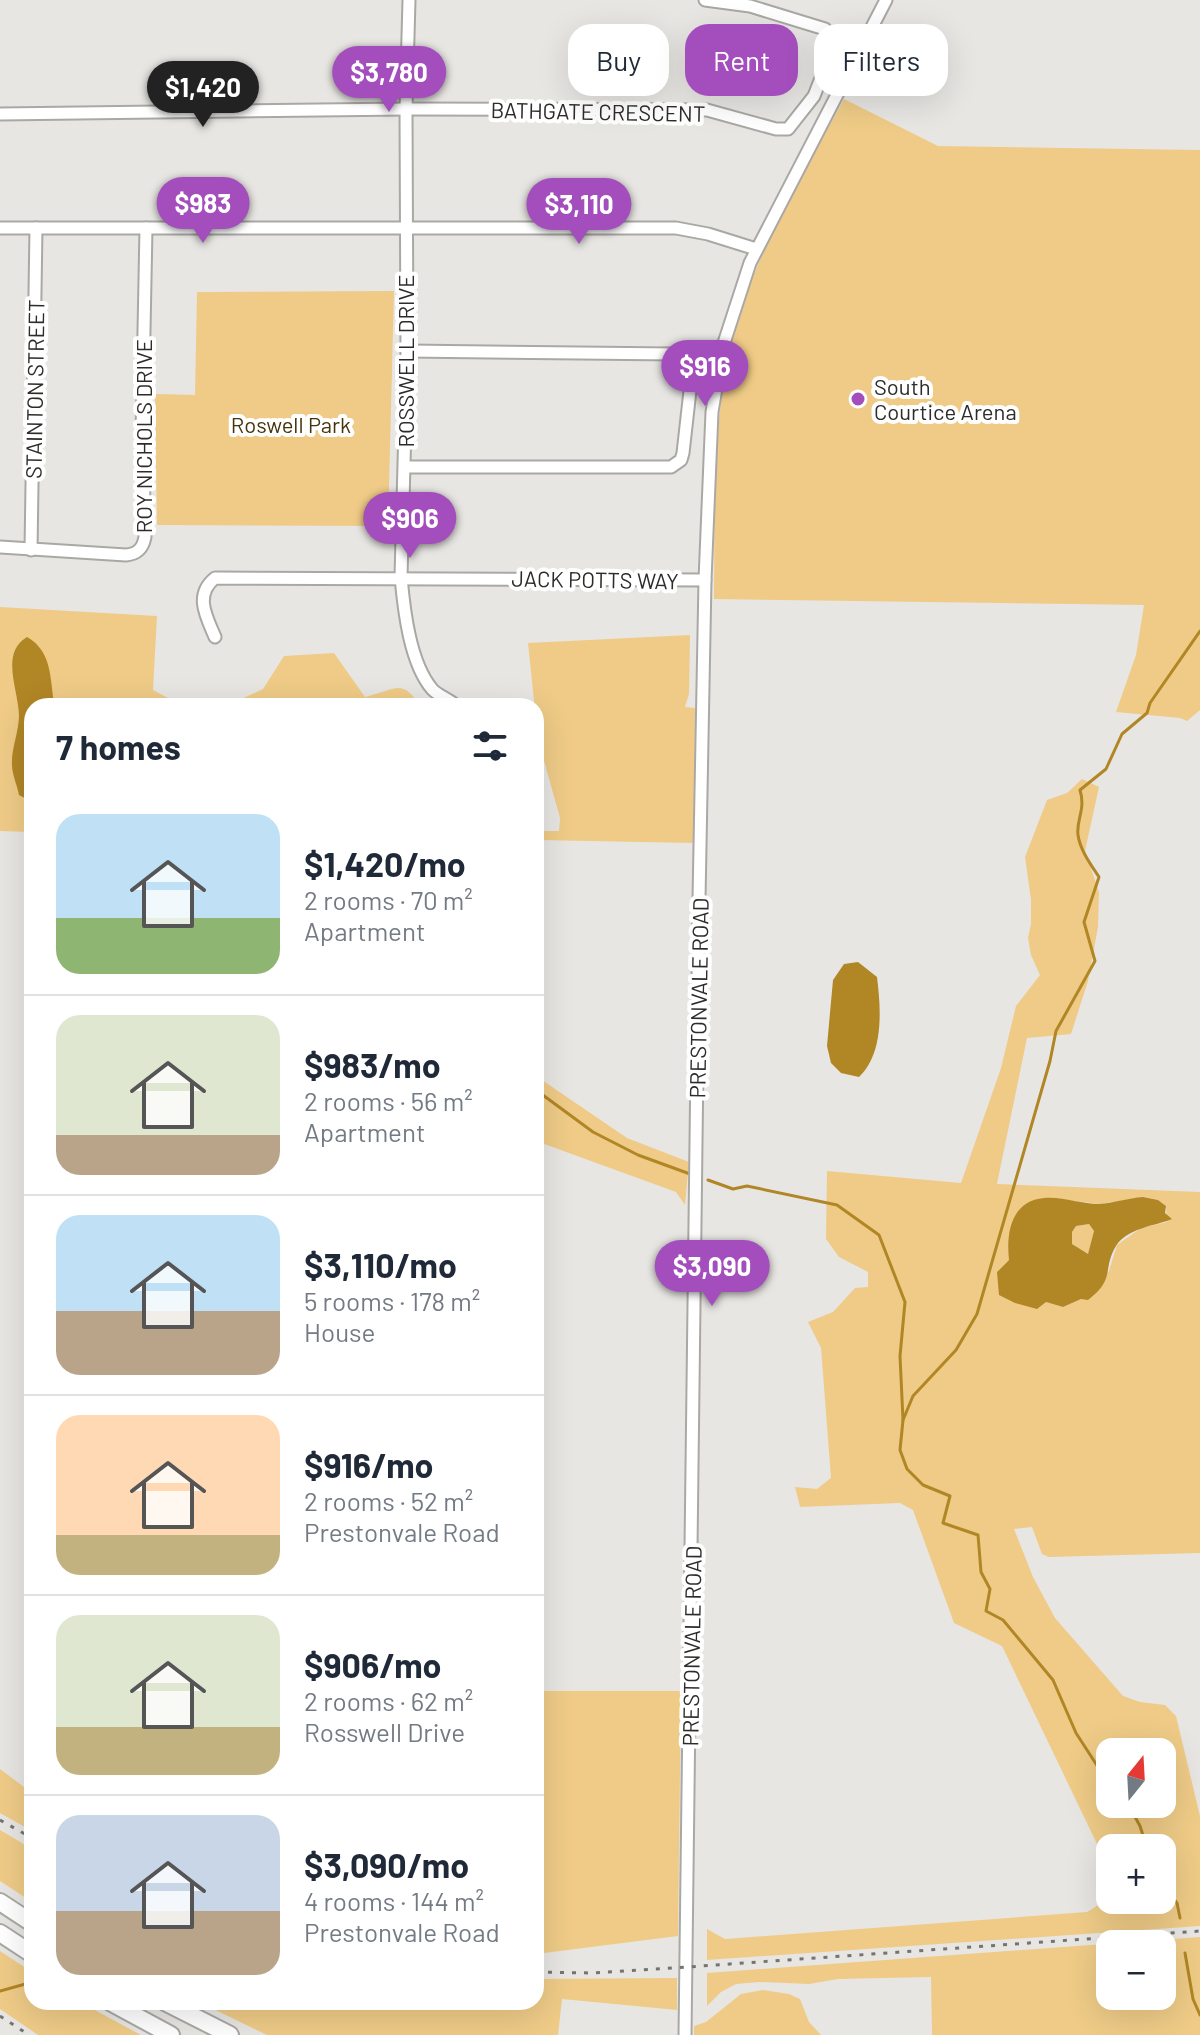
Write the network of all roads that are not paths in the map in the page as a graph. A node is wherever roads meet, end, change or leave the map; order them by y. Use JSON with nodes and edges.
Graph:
{"nodes":[{"id":1,"x":409,"y":0,"type":"edge"},
{"id":2,"x":705,"y":0,"type":"edge"},
{"id":3,"x":886,"y":0,"type":"edge"},
{"id":4,"x":406,"y":109,"type":"junction"},
{"id":5,"x":0,"y":114,"type":"edge"},
{"id":6,"x":0,"y":228,"type":"edge"},
{"id":7,"x":36,"y":228,"type":"junction"},
{"id":8,"x":146,"y":228,"type":"junction"},
{"id":9,"x":405,"y":228,"type":"junction"},
{"id":10,"x":756,"y":249,"type":"junction"},
{"id":11,"x":407,"y":351,"type":"junction"},
{"id":12,"x":405,"y":467,"type":"junction"},
{"id":13,"x":0,"y":547,"type":"edge"},
{"id":14,"x":31,"y":550,"type":"junction"},
{"id":15,"x":401,"y":577,"type":"junction"},
{"id":16,"x":705,"y":580,"type":"junction"},
{"id":17,"x":215,"y":637,"type":"dead end"},
{"id":18,"x":445,"y":698,"type":"edge"},
{"id":19,"x":0,"y":1902,"type":"edge"},
{"id":20,"x":24,"y":1918,"type":"edge"},
{"id":21,"x":0,"y":1933,"type":"edge"},
{"id":22,"x":24,"y":1949,"type":"edge"},
{"id":23,"x":125,"y":2010,"type":"edge"},
{"id":24,"x":181,"y":2010,"type":"edge"},
{"id":25,"x":171,"y":2035,"type":"edge"},
{"id":26,"x":230,"y":2035,"type":"edge"},
{"id":27,"x":685,"y":2035,"type":"edge"}],
"edges":[{"from":1,"to":4,"type":"street","name":"ROSSWELL DRIVE"},
{"from":2,"to":4,"type":"street","name":"BATHGATE CRESCENT"},
{"from":3,"to":10,"type":"street","name":"PRESTONVALE ROAD"},
{"from":4,"to":5,"type":"street"},
{"from":4,"to":9,"type":"street","name":"ROSSWELL DRIVE"},
{"from":6,"to":7,"type":"street"},
{"from":7,"to":8,"type":"street"},
{"from":7,"to":14,"type":"street","name":"STAINTON STREET"},
{"from":8,"to":9,"type":"street"},
{"from":8,"to":14,"type":"street","name":"ROY NICHOLS DRIVE"},
{"from":9,"to":10,"type":"street"},
{"from":9,"to":11,"type":"street","name":"ROSSWELL DRIVE"},
{"from":10,"to":16,"type":"street","name":"PRESTONVALE ROAD"},
{"from":11,"to":12,"type":"street","name":"ROSSWELL DRIVE"},
{"from":11,"to":12,"type":"street"},
{"from":12,"to":15,"type":"street","name":"ROSSWELL DRIVE"},
{"from":13,"to":14,"type":"street","name":"ROY NICHOLS DRIVE"},
{"from":15,"to":16,"type":"street","name":"JACK POTTS WAY"},
{"from":15,"to":17,"type":"street","name":"JACK POTTS WAY"},
{"from":15,"to":18,"type":"street","name":"ROSSWELL DRIVE"},
{"from":16,"to":27,"type":"street","name":"PRESTONVALE ROAD"},
{"from":19,"to":20,"type":"highway"},
{"from":21,"to":22,"type":"highway"},
{"from":23,"to":25,"type":"highway"},
{"from":24,"to":26,"type":"highway"}]}
